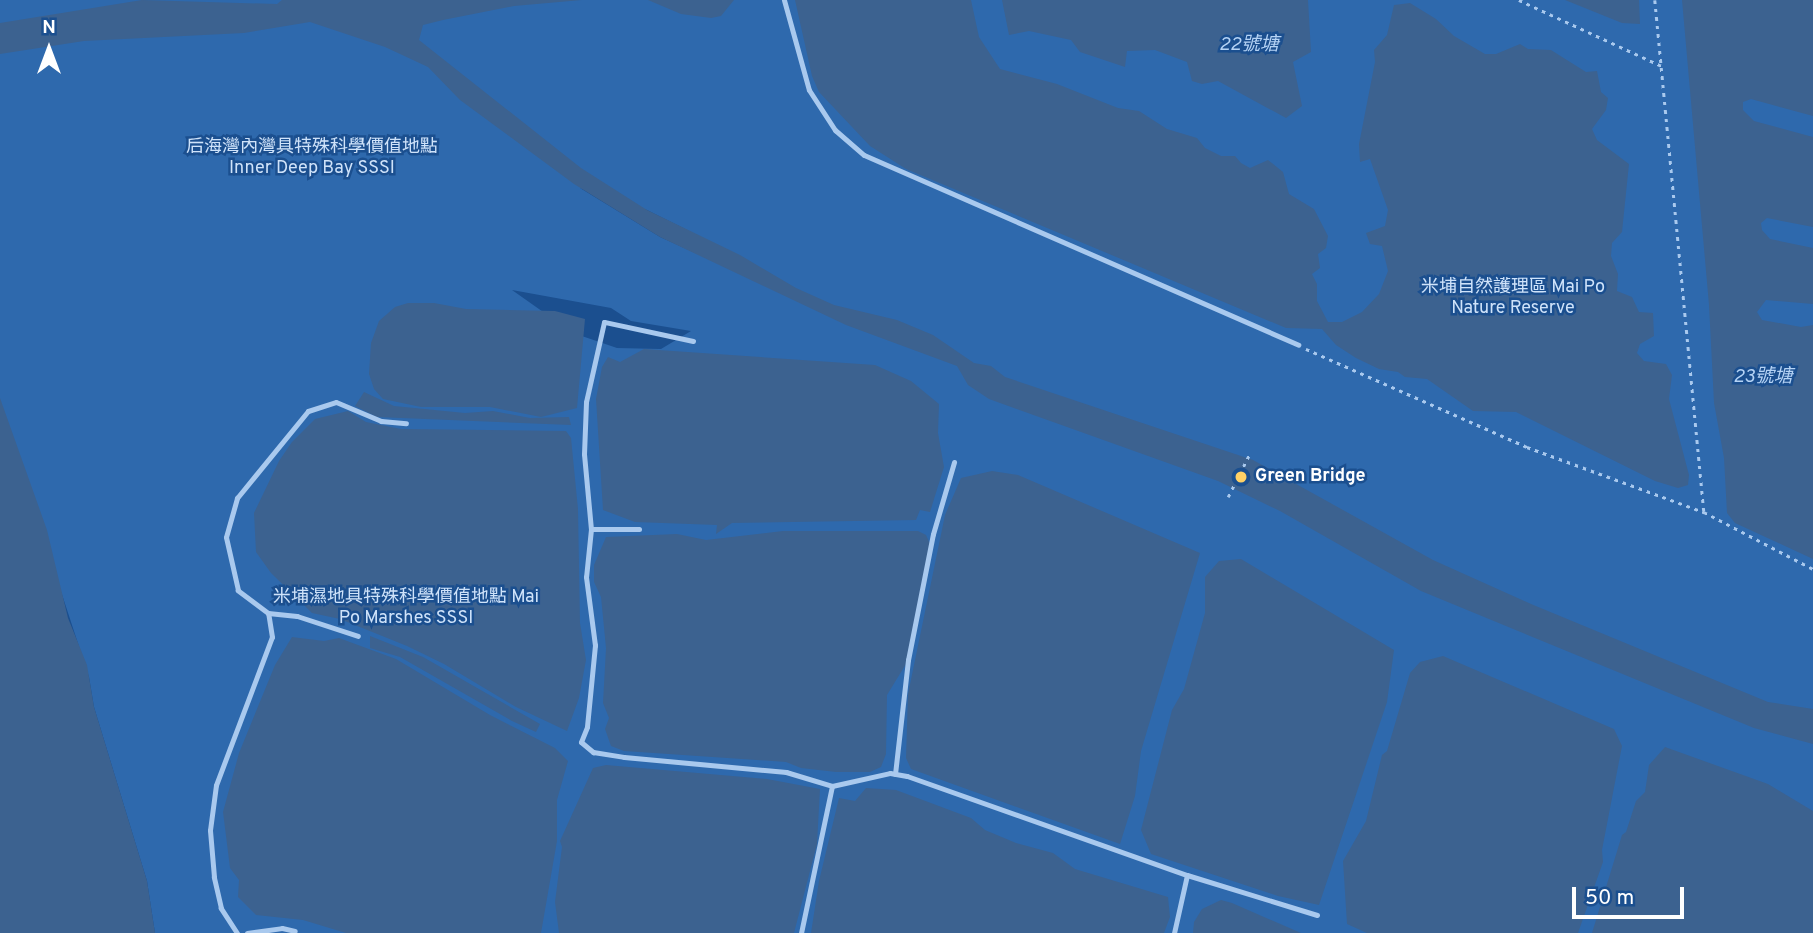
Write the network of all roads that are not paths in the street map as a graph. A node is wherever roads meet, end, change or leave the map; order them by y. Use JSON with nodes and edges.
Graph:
{"nodes":[{"id":1,"x":784,"y":0,"type":"edge"},
{"id":2,"x":694,"y":341,"type":"dead end"},
{"id":3,"x":1298,"y":345,"type":"road end"},
{"id":4,"x":406,"y":423,"type":"dead end"},
{"id":5,"x":954,"y":462,"type":"dead end"},
{"id":6,"x":591,"y":529,"type":"junction"},
{"id":7,"x":639,"y":529,"type":"dead end"},
{"id":8,"x":268,"y":613,"type":"junction"},
{"id":9,"x":358,"y":636,"type":"dead end"},
{"id":10,"x":895,"y":774,"type":"junction"},
{"id":11,"x":832,"y":786,"type":"junction"},
{"id":12,"x":1187,"y":875,"type":"junction"},
{"id":13,"x":1317,"y":915,"type":"dead end"},
{"id":14,"x":295,"y":931,"type":"edge"},
{"id":15,"x":237,"y":933,"type":"edge"},
{"id":16,"x":247,"y":933,"type":"edge"},
{"id":17,"x":801,"y":933,"type":"edge"},
{"id":18,"x":1174,"y":933,"type":"edge"}],
"edges":[{"from":1,"to":3,"type":"lane"},
{"from":2,"to":6,"type":"lane"},
{"from":4,"to":8,"type":"lane"},
{"from":5,"to":10,"type":"lane"},
{"from":6,"to":7,"type":"lane"},
{"from":6,"to":11,"type":"lane"},
{"from":8,"to":9,"type":"lane"},
{"from":8,"to":15,"type":"lane"},
{"from":10,"to":11,"type":"lane"},
{"from":10,"to":12,"type":"lane"},
{"from":11,"to":17,"type":"lane"},
{"from":12,"to":13,"type":"lane"},
{"from":12,"to":18,"type":"lane"},
{"from":14,"to":16,"type":"lane"}]}
